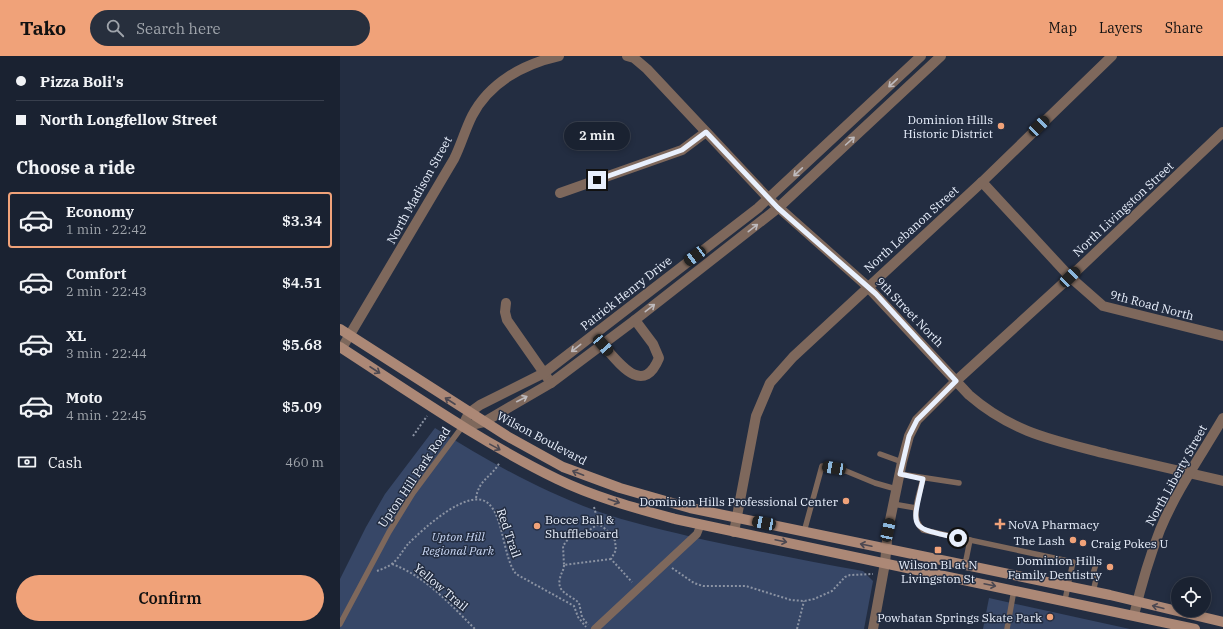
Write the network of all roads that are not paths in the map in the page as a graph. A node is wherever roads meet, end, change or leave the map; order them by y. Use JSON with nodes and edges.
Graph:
{"nodes":[{"id":1,"x":559,"y":56,"type":"edge"},
{"id":2,"x":921,"y":56,"type":"edge"},
{"id":3,"x":941,"y":56,"type":"edge"},
{"id":4,"x":634,"y":57,"type":"edge"},
{"id":5,"x":1108,"y":57,"type":"edge"},
{"id":6,"x":706,"y":132,"type":"junction"},
{"id":7,"x":1223,"y":132,"type":"edge"},
{"id":8,"x":982,"y":182,"type":"junction"},
{"id":9,"x":560,"y":193,"type":"dead end"},
{"id":10,"x":769,"y":199,"type":"junction"},
{"id":11,"x":778,"y":208,"type":"junction"},
{"id":12,"x":1070,"y":277,"type":"junction"},
{"id":13,"x":867,"y":286,"type":"junction"},
{"id":14,"x":506,"y":303,"type":"dead end"},
{"id":15,"x":635,"y":320,"type":"junction"},
{"id":16,"x":340,"y":329,"type":"edge"},
{"id":17,"x":350,"y":336,"type":"junction"},
{"id":18,"x":1223,"y":336,"type":"edge"},
{"id":19,"x":603,"y":345,"type":"junction"},
{"id":20,"x":341,"y":348,"type":"edge"},
{"id":21,"x":544,"y":372,"type":"junction"},
{"id":22,"x":956,"y":381,"type":"junction"},
{"id":23,"x":552,"y":383,"type":"junction"},
{"id":24,"x":469,"y":413,"type":"junction"},
{"id":25,"x":1223,"y":418,"type":"edge"},
{"id":26,"x":484,"y":422,"type":"junction"},
{"id":27,"x":462,"y":427,"type":"junction"},
{"id":28,"x":880,"y":454,"type":"dead end"},
{"id":29,"x":902,"y":462,"type":"junction"},
{"id":30,"x":900,"y":474,"type":"junction"},
{"id":31,"x":1190,"y":474,"type":"junction"},
{"id":32,"x":923,"y":479,"type":"junction"},
{"id":33,"x":1223,"y":481,"type":"edge"},
{"id":34,"x":960,"y":483,"type":"dead end"},
{"id":35,"x":896,"y":489,"type":"junction"},
{"id":36,"x":893,"y":504,"type":"junction"},
{"id":37,"x":916,"y":508,"type":"junction"},
{"id":38,"x":737,"y":518,"type":"junction"},
{"id":39,"x":701,"y":524,"type":"junction"},
{"id":40,"x":734,"y":532,"type":"junction"},
{"id":41,"x":804,"y":532,"type":"junction"},
{"id":42,"x":970,"y":540,"type":"junction"},
{"id":43,"x":886,"y":549,"type":"junction"},
{"id":44,"x":885,"y":563,"type":"junction"},
{"id":45,"x":1096,"y":564,"type":"dead end"},
{"id":46,"x":965,"y":565,"type":"junction"},
{"id":47,"x":1068,"y":587,"type":"junction"},
{"id":48,"x":1014,"y":590,"type":"junction"},
{"id":49,"x":1093,"y":592,"type":"junction"},
{"id":50,"x":1065,"y":600,"type":"junction"},
{"id":51,"x":1137,"y":602,"type":"junction"},
{"id":52,"x":1134,"y":615,"type":"junction"},
{"id":53,"x":1223,"y":622,"type":"edge"},
{"id":54,"x":340,"y":624,"type":"edge"},
{"id":55,"x":595,"y":629,"type":"edge"},
{"id":56,"x":873,"y":629,"type":"edge"},
{"id":57,"x":1007,"y":629,"type":"edge"},
{"id":58,"x":1195,"y":629,"type":"edge"}],
"edges":[{"from":1,"to":17,"type":"street","name":"North Madison Street"},
{"from":2,"to":10,"type":"street","name":"Patrick Henry Drive","one_way":true},
{"from":11,"to":3,"type":"street","one_way":true},
{"from":4,"to":6,"type":"street","name":"9th Street North"},
{"from":5,"to":8,"type":"street","name":"North Lebanon Street"},
{"from":6,"to":9,"type":"street"},
{"from":6,"to":10,"type":"street","name":"9th Street North"},
{"from":7,"to":12,"type":"street","name":"North Livingston Street"},
{"from":8,"to":12,"type":"street","name":"9th Road North"},
{"from":8,"to":13,"type":"street","name":"North Lebanon Street"},
{"from":10,"to":11,"type":"street","name":"9th Street North"},
{"from":10,"to":21,"type":"street","name":"Patrick Henry Drive","one_way":true},
{"from":11,"to":13,"type":"street","name":"9th Street North"},
{"from":15,"to":11,"type":"street","one_way":true},
{"from":12,"to":18,"type":"street","name":"9th Road North"},
{"from":12,"to":22,"type":"street","name":"North Livingston Street"},
{"from":13,"to":22,"type":"street","name":"9th Street North"},
{"from":13,"to":38,"type":"street","name":"North Lebanon Street"},
{"from":14,"to":21,"type":"street"},
{"from":15,"to":19,"type":"street"},
{"from":15,"to":19,"type":"street"},
{"from":16,"to":17,"type":"main road","name":"Wilson Boulevard"},
{"from":17,"to":20,"type":"street","name":"North Madison Street"},
{"from":24,"to":17,"type":"main road","name":"Wilson Boulevard","one_way":true},
{"from":19,"to":23,"type":"street"},
{"from":20,"to":27,"type":"main road","one_way":true},
{"from":21,"to":23,"type":"street"},
{"from":21,"to":24,"type":"street","name":"Patrick Henry Drive"},
{"from":22,"to":29,"type":"street","name":"North Livingston Street"},
{"from":22,"to":31,"type":"street","name":"9th Street North"},
{"from":26,"to":23,"type":"street","one_way":true},
{"from":24,"to":26,"type":"main road","name":"Wilson Boulevard"},
{"from":24,"to":27,"type":"street","name":"Patrick Henry Drive"},
{"from":25,"to":31,"type":"street","name":"North Liberty Street"},
{"from":26,"to":27,"type":"street"},
{"from":38,"to":26,"type":"main road","name":"Wilson Boulevard","one_way":true},
{"from":27,"to":39,"type":"main road","one_way":true},
{"from":27,"to":54,"type":"lane","name":"Upton Hill Park Road"},
{"from":28,"to":29,"type":"lane"},
{"from":29,"to":30,"type":"street","name":"North Livingston Street"},
{"from":30,"to":32,"type":"lane"},
{"from":30,"to":35,"type":"street","name":"North Livingston Street"},
{"from":31,"to":33,"type":"street","name":"9th Street North"},
{"from":31,"to":51,"type":"street","name":"North Liberty Street"},
{"from":32,"to":34,"type":"lane"},
{"from":32,"to":37,"type":"lane"},
{"from":35,"to":36,"type":"street","name":"North Livingston Street"},
{"from":35,"to":41,"type":"lane"},
{"from":36,"to":37,"type":"lane"},
{"from":36,"to":43,"type":"street","name":"North Livingston Street"},
{"from":37,"to":42,"type":"lane"},
{"from":38,"to":40,"type":"street","name":"North Lebanon Street"},
{"from":38,"to":41,"type":"main road","name":"Wilson Boulevard"},
{"from":39,"to":40,"type":"main road"},
{"from":39,"to":55,"type":"street"},
{"from":40,"to":44,"type":"main road","one_way":true},
{"from":43,"to":41,"type":"main road","name":"Wilson Boulevard","one_way":true},
{"from":42,"to":46,"type":"lane"},
{"from":42,"to":47,"type":"lane"},
{"from":43,"to":44,"type":"street","name":"North Livingston Street"},
{"from":43,"to":46,"type":"main road","name":"Wilson Boulevard"},
{"from":44,"to":48,"type":"main road","one_way":true},
{"from":44,"to":56,"type":"street","name":"North Livingston Street"},
{"from":45,"to":49,"type":"lane"},
{"from":46,"to":47,"type":"main road","name":"Wilson Boulevard"},
{"from":47,"to":49,"type":"main road","name":"Wilson Boulevard"},
{"from":47,"to":50,"type":"lane"},
{"from":48,"to":50,"type":"main road"},
{"from":48,"to":57,"type":"lane"},
{"from":49,"to":51,"type":"main road","name":"Wilson Boulevard"},
{"from":50,"to":52,"type":"main road"},
{"from":51,"to":52,"type":"street","name":"North Liberty Street"},
{"from":53,"to":51,"type":"main road","name":"Wilson Boulevard","one_way":true},
{"from":52,"to":58,"type":"main road"}]}
